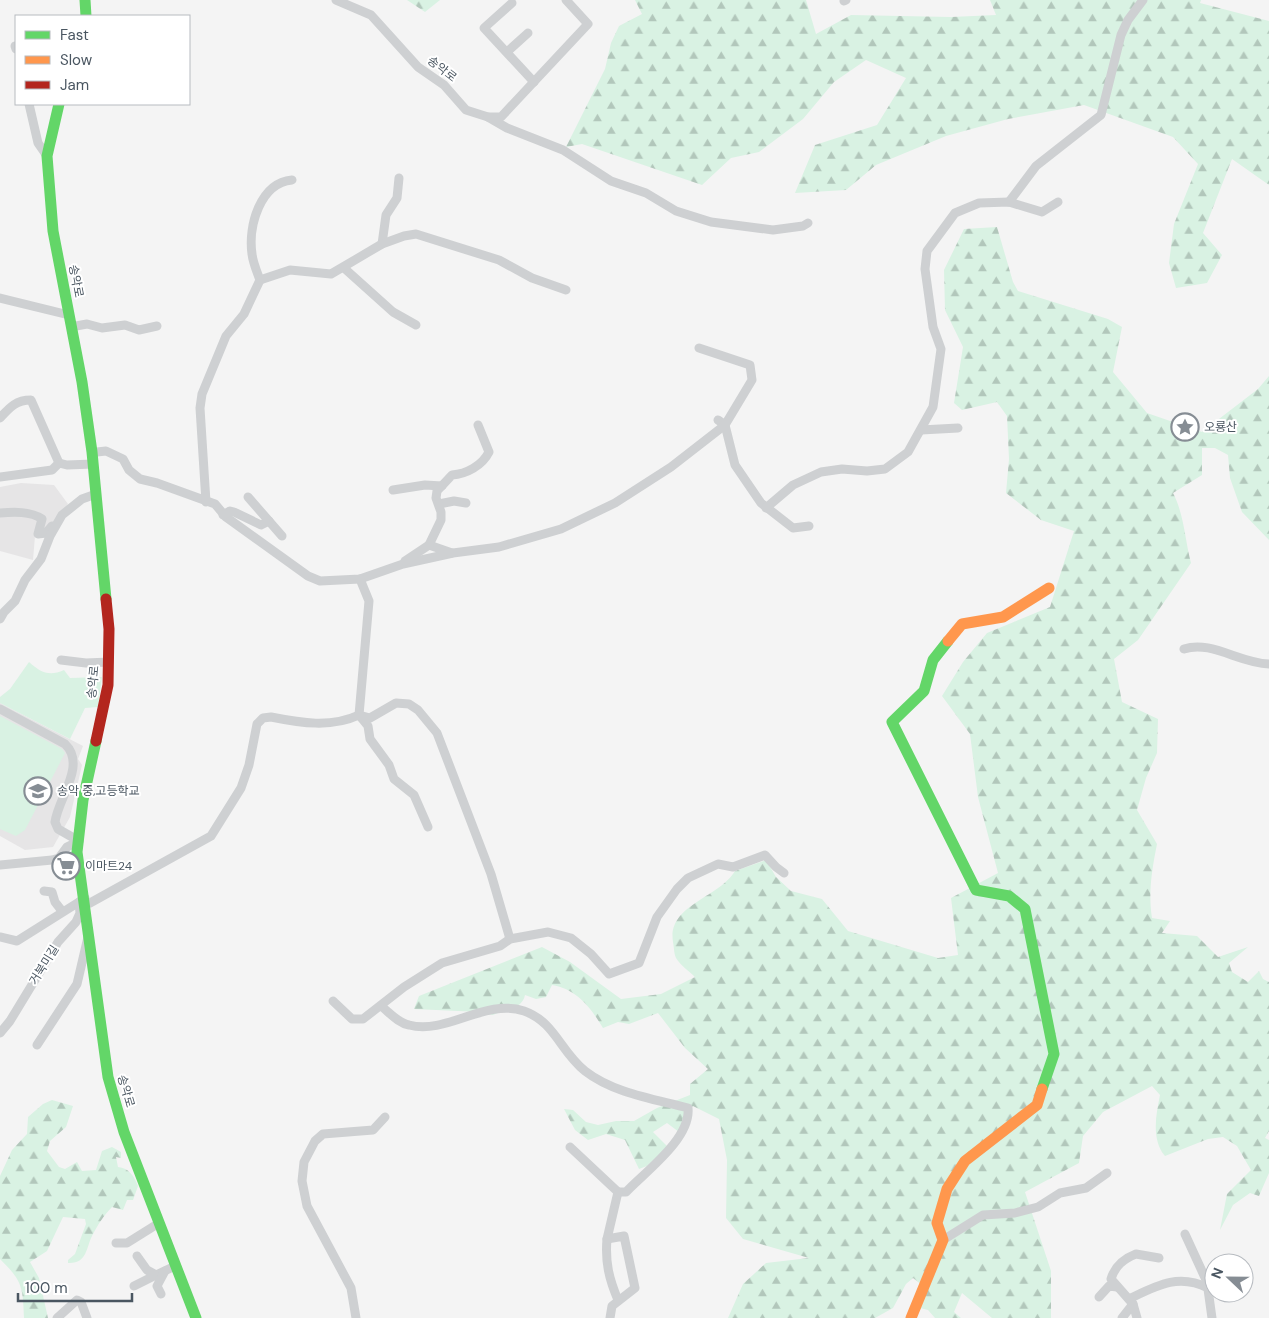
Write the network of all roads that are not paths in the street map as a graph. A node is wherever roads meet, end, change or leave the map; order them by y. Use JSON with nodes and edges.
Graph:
{"nodes":[{"id":1,"x":80,"y":0,"type":"edge"},
{"id":2,"x":85,"y":0,"type":"edge"},
{"id":3,"x":336,"y":0,"type":"edge"},
{"id":4,"x":567,"y":0,"type":"edge"},
{"id":5,"x":1143,"y":0,"type":"edge"},
{"id":6,"x":512,"y":3,"type":"dead end"},
{"id":7,"x":81,"y":15,"type":"edge"},
{"id":8,"x":86,"y":15,"type":"edge"},
{"id":9,"x":528,"y":33,"type":"dead end"},
{"id":10,"x":506,"y":52,"type":"junction"},
{"id":11,"x":534,"y":82,"type":"junction"},
{"id":12,"x":29,"y":105,"type":"edge"},
{"id":13,"x":59,"y":105,"type":"edge"},
{"id":14,"x":64,"y":105,"type":"edge"},
{"id":15,"x":488,"y":117,"type":"junction"},
{"id":16,"x":47,"y":156,"type":"junction"},
{"id":17,"x":399,"y":178,"type":"dead end"},
{"id":18,"x":292,"y":180,"type":"dead end"},
{"id":19,"x":1008,"y":202,"type":"junction"},
{"id":20,"x":1058,"y":202,"type":"dead end"},
{"id":21,"x":808,"y":223,"type":"dead end"},
{"id":22,"x":382,"y":244,"type":"junction"},
{"id":23,"x":344,"y":268,"type":"junction"},
{"id":24,"x":260,"y":280,"type":"junction"},
{"id":25,"x":566,"y":290,"type":"dead end"},
{"id":26,"x":0,"y":298,"type":"edge"},
{"id":27,"x":69,"y":315,"type":"junction"},
{"id":28,"x":416,"y":325,"type":"dead end"},
{"id":29,"x":76,"y":326,"type":"junction"},
{"id":30,"x":157,"y":326,"type":"dead end"},
{"id":31,"x":699,"y":348,"type":"dead end"},
{"id":32,"x":0,"y":418,"type":"edge"},
{"id":33,"x":721,"y":422,"type":"junction"},
{"id":34,"x":478,"y":425,"type":"dead end"},
{"id":35,"x":958,"y":428,"type":"dead end"},
{"id":36,"x":922,"y":430,"type":"junction"},
{"id":37,"x":95,"y":458,"type":"junction"},
{"id":38,"x":59,"y":463,"type":"junction"},
{"id":39,"x":0,"y":477,"type":"edge"},
{"id":40,"x":442,"y":486,"type":"junction"},
{"id":41,"x":393,"y":490,"type":"dead end"},
{"id":42,"x":96,"y":494,"type":"junction"},
{"id":43,"x":248,"y":497,"type":"dead end"},
{"id":44,"x":206,"y":502,"type":"junction"},
{"id":45,"x":466,"y":503,"type":"dead end"},
{"id":46,"x":439,"y":504,"type":"junction"},
{"id":47,"x":766,"y":508,"type":"junction"},
{"id":48,"x":0,"y":513,"type":"edge"},
{"id":49,"x":224,"y":515,"type":"junction"},
{"id":50,"x":62,"y":516,"type":"junction"},
{"id":51,"x":269,"y":521,"type":"junction"},
{"id":52,"x":809,"y":526,"type":"dead end"},
{"id":53,"x":282,"y":536,"type":"dead end"},
{"id":54,"x":429,"y":544,"type":"junction"},
{"id":55,"x":453,"y":553,"type":"junction"},
{"id":56,"x":398,"y":566,"type":"junction"},
{"id":57,"x":360,"y":579,"type":"junction"},
{"id":58,"x":1049,"y":588,"type":"dead end"},
{"id":59,"x":0,"y":619,"type":"edge"},
{"id":60,"x":1184,"y":649,"type":"dead end"},
{"id":61,"x":61,"y":660,"type":"dead end"},
{"id":62,"x":109,"y":662,"type":"junction"},
{"id":63,"x":1269,"y":664,"type":"edge"},
{"id":64,"x":0,"y":709,"type":"edge"},
{"id":65,"x":359,"y":715,"type":"junction"},
{"id":66,"x":428,"y":827,"type":"dead end"},
{"id":67,"x":79,"y":841,"type":"junction"},
{"id":68,"x":0,"y":865,"type":"edge"},
{"id":69,"x":784,"y":873,"type":"dead end"},
{"id":70,"x":44,"y":891,"type":"dead end"},
{"id":71,"x":85,"y":901,"type":"junction"},
{"id":72,"x":62,"y":911,"type":"junction"},
{"id":73,"x":89,"y":930,"type":"junction"},
{"id":74,"x":0,"y":937,"type":"edge"},
{"id":75,"x":510,"y":939,"type":"junction"},
{"id":76,"x":333,"y":1001,"type":"dead end"},
{"id":77,"x":381,"y":1006,"type":"junction"},
{"id":78,"x":0,"y":1033,"type":"edge"},
{"id":79,"x":37,"y":1045,"type":"dead end"},
{"id":80,"x":384,"y":1117,"type":"dead end"},
{"id":81,"x":570,"y":1148,"type":"dead end"},
{"id":82,"x":1107,"y":1173,"type":"dead end"},
{"id":83,"x":618,"y":1192,"type":"junction"},
{"id":84,"x":159,"y":1223,"type":"junction"},
{"id":85,"x":1185,"y":1234,"type":"dead end"},
{"id":86,"x":607,"y":1239,"type":"junction"},
{"id":87,"x":943,"y":1240,"type":"junction"},
{"id":88,"x":116,"y":1243,"type":"dead end"},
{"id":89,"x":137,"y":1256,"type":"dead end"},
{"id":90,"x":1159,"y":1258,"type":"dead end"},
{"id":91,"x":170,"y":1268,"type":"junction"},
{"id":92,"x":156,"y":1275,"type":"junction"},
{"id":93,"x":1204,"y":1275,"type":"edge"},
{"id":94,"x":134,"y":1286,"type":"dead end"},
{"id":95,"x":1204,"y":1286,"type":"edge"},
{"id":96,"x":1117,"y":1287,"type":"junction"},
{"id":97,"x":161,"y":1294,"type":"dead end"},
{"id":98,"x":1099,"y":1297,"type":"dead end"},
{"id":99,"x":618,"y":1300,"type":"junction"},
{"id":100,"x":1131,"y":1302,"type":"junction"},
{"id":101,"x":1210,"y":1303,"type":"edge"},
{"id":102,"x":57,"y":1318,"type":"edge"},
{"id":103,"x":87,"y":1318,"type":"edge"},
{"id":104,"x":198,"y":1318,"type":"edge"},
{"id":105,"x":356,"y":1318,"type":"edge"},
{"id":106,"x":610,"y":1318,"type":"edge"},
{"id":107,"x":911,"y":1318,"type":"edge"},
{"id":108,"x":1122,"y":1318,"type":"edge"},
{"id":109,"x":1137,"y":1318,"type":"edge"},
{"id":110,"x":1212,"y":1318,"type":"edge"}],
"edges":[{"from":1,"to":7,"type":"main road"},
{"from":2,"to":8,"type":"main road"},
{"from":3,"to":15,"type":"street","name":"송악로"},
{"from":4,"to":11,"type":"street"},
{"from":5,"to":19,"type":"street"},
{"from":6,"to":10,"type":"street"},
{"from":9,"to":10,"type":"street"},
{"from":10,"to":11,"type":"street"},
{"from":11,"to":15,"type":"street"},
{"from":12,"to":16,"type":"street"},
{"from":13,"to":16,"type":"main road","name":"송악로"},
{"from":14,"to":29,"type":"main road"},
{"from":15,"to":21,"type":"street","name":"송악로"},
{"from":16,"to":27,"type":"main road","name":"송악로"},
{"from":17,"to":22,"type":"street"},
{"from":18,"to":24,"type":"street"},
{"from":19,"to":20,"type":"street"},
{"from":19,"to":36,"type":"street"},
{"from":22,"to":23,"type":"street"},
{"from":22,"to":25,"type":"street"},
{"from":23,"to":24,"type":"street"},
{"from":23,"to":28,"type":"street"},
{"from":24,"to":44,"type":"street"},
{"from":26,"to":27,"type":"street"},
{"from":27,"to":37,"type":"main road","name":"송악로"},
{"from":29,"to":30,"type":"street"},
{"from":29,"to":37,"type":"main road"},
{"from":31,"to":33,"type":"street"},
{"from":32,"to":38,"type":"street"},
{"from":33,"to":47,"type":"street"},
{"from":33,"to":55,"type":"street"},
{"from":34,"to":40,"type":"street"},
{"from":35,"to":36,"type":"street"},
{"from":36,"to":47,"type":"street"},
{"from":37,"to":38,"type":"street"},
{"from":37,"to":42,"type":"main road","name":"송악로"},
{"from":37,"to":44,"type":"street"},
{"from":37,"to":71,"type":"main road"},
{"from":38,"to":39,"type":"street"},
{"from":40,"to":41,"type":"street"},
{"from":40,"to":46,"type":"street"},
{"from":42,"to":50,"type":"street"},
{"from":42,"to":62,"type":"main road","name":"송악로"},
{"from":43,"to":51,"type":"street"},
{"from":44,"to":49,"type":"street"},
{"from":45,"to":46,"type":"street"},
{"from":46,"to":54,"type":"street"},
{"from":47,"to":52,"type":"street"},
{"from":48,"to":50,"type":"street"},
{"from":49,"to":51,"type":"street"},
{"from":49,"to":57,"type":"street"},
{"from":50,"to":59,"type":"street"},
{"from":51,"to":53,"type":"street"},
{"from":54,"to":55,"type":"street"},
{"from":54,"to":56,"type":"street"},
{"from":55,"to":56,"type":"street"},
{"from":56,"to":57,"type":"street"},
{"from":57,"to":65,"type":"street"},
{"from":58,"to":87,"type":"main road"},
{"from":60,"to":63,"type":"street"},
{"from":61,"to":62,"type":"street"},
{"from":62,"to":67,"type":"main road","name":"송악로"},
{"from":64,"to":67,"type":"street"},
{"from":65,"to":66,"type":"street"},
{"from":65,"to":71,"type":"street"},
{"from":65,"to":75,"type":"street"},
{"from":67,"to":68,"type":"street"},
{"from":67,"to":71,"type":"main road","name":"송악로"},
{"from":69,"to":75,"type":"street"},
{"from":70,"to":72,"type":"street"},
{"from":71,"to":72,"type":"street"},
{"from":71,"to":73,"type":"main road","name":"송악로"},
{"from":71,"to":78,"type":"street","name":"거북미길"},
{"from":71,"to":104,"type":"main road"},
{"from":72,"to":74,"type":"street"},
{"from":73,"to":79,"type":"street","name":"송악로"},
{"from":73,"to":84,"type":"main road","name":"송악로"},
{"from":75,"to":77,"type":"street"},
{"from":76,"to":77,"type":"street"},
{"from":77,"to":83,"type":"street"},
{"from":80,"to":105,"type":"street"},
{"from":81,"to":83,"type":"street"},
{"from":82,"to":87,"type":"street"},
{"from":83,"to":86,"type":"street"},
{"from":84,"to":88,"type":"street"},
{"from":84,"to":91,"type":"main road","name":"송악로"},
{"from":85,"to":93,"type":"street"},
{"from":86,"to":99,"type":"street"},
{"from":86,"to":99,"type":"street"},
{"from":87,"to":107,"type":"main road"},
{"from":89,"to":92,"type":"street"},
{"from":90,"to":96,"type":"street"},
{"from":91,"to":92,"type":"street"},
{"from":91,"to":97,"type":"street"},
{"from":91,"to":104,"type":"main road","name":"송악로"},
{"from":92,"to":94,"type":"street"},
{"from":95,"to":100,"type":"street"},
{"from":96,"to":98,"type":"street"},
{"from":96,"to":100,"type":"street"},
{"from":99,"to":106,"type":"street"},
{"from":100,"to":108,"type":"street"},
{"from":100,"to":109,"type":"street"},
{"from":101,"to":110,"type":"street"},
{"from":102,"to":103,"type":"street"}]}
